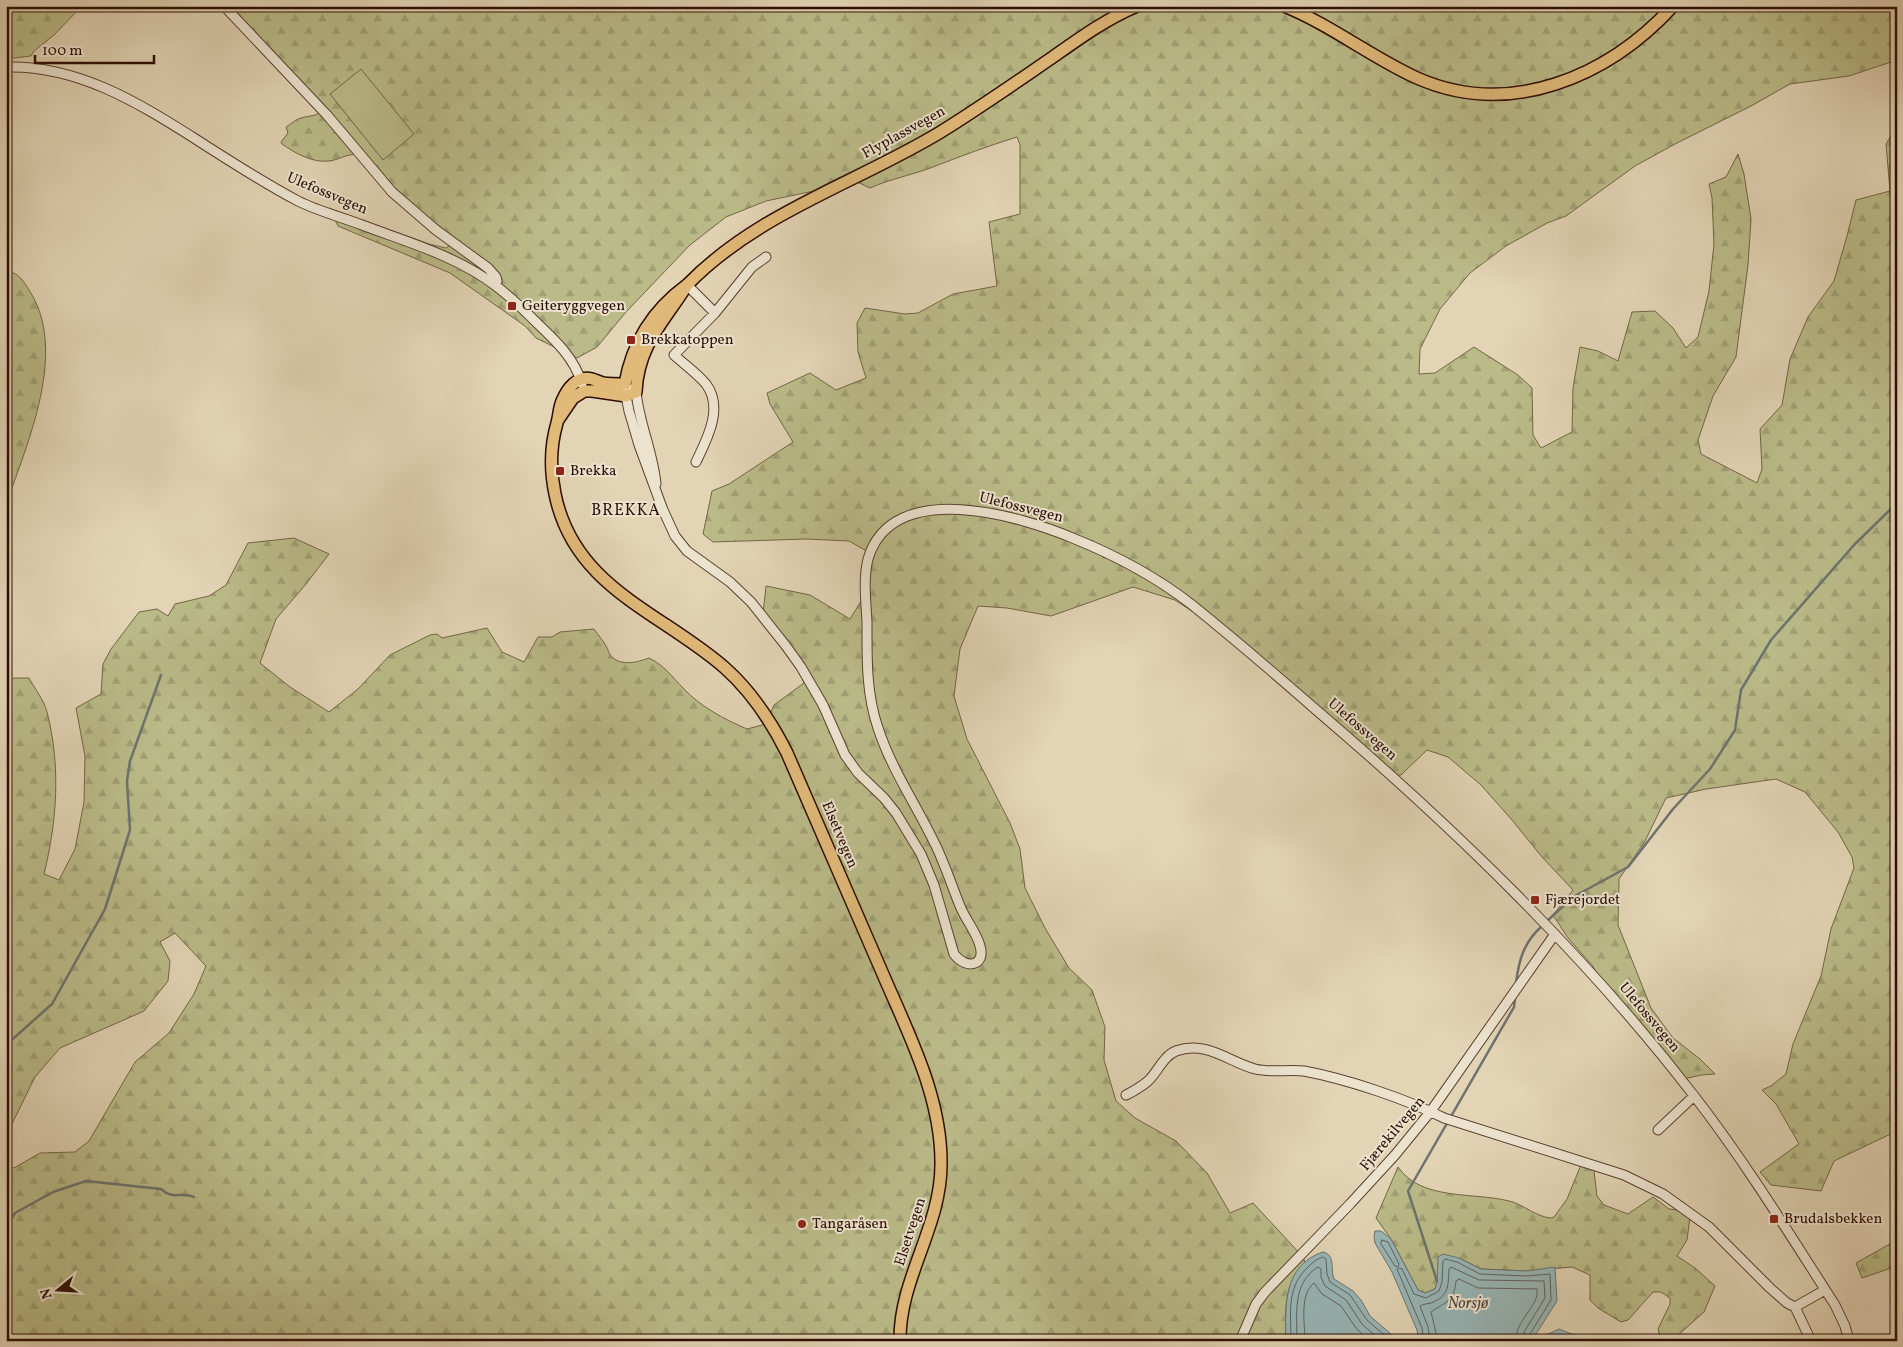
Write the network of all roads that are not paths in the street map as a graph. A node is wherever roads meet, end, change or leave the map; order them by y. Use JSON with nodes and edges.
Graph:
{"nodes":[{"id":1,"x":224,"y":6,"type":"edge"},
{"id":2,"x":1137,"y":6,"type":"edge"},
{"id":3,"x":1284,"y":6,"type":"edge"},
{"id":4,"x":1673,"y":6,"type":"edge"},
{"id":5,"x":6,"y":67,"type":"edge"},
{"id":6,"x":766,"y":257,"type":"dead end"},
{"id":7,"x":495,"y":285,"type":"junction"},
{"id":8,"x":687,"y":285,"type":"junction"},
{"id":9,"x":715,"y":314,"type":"junction"},
{"id":10,"x":580,"y":379,"type":"junction"},
{"id":11,"x":626,"y":384,"type":"junction"},
{"id":12,"x":584,"y":391,"type":"junction"},
{"id":13,"x":631,"y":394,"type":"junction"},
{"id":14,"x":558,"y":420,"type":"junction"},
{"id":15,"x":696,"y":462,"type":"dead end"},
{"id":16,"x":1555,"y":934,"type":"junction"},
{"id":17,"x":1126,"y":1095,"type":"dead end"},
{"id":18,"x":1694,"y":1096,"type":"junction"},
{"id":19,"x":1431,"y":1111,"type":"junction"},
{"id":20,"x":1658,"y":1130,"type":"dead end"},
{"id":21,"x":1825,"y":1290,"type":"junction"},
{"id":22,"x":1794,"y":1307,"type":"junction"},
{"id":23,"x":900,"y":1341,"type":"edge"},
{"id":24,"x":1240,"y":1341,"type":"edge"},
{"id":25,"x":1811,"y":1341,"type":"edge"},
{"id":26,"x":1849,"y":1341,"type":"edge"}],
"edges":[{"from":1,"to":7,"type":"street"},
{"from":2,"to":8,"type":"main road","name":"Flyplassvegen"},
{"from":3,"to":4,"type":"main road"},
{"from":5,"to":7,"type":"street","name":"Ulefossvegen"},
{"from":6,"to":9,"type":"street"},
{"from":7,"to":10,"type":"street","name":"Ulefossvegen"},
{"from":8,"to":9,"type":"street"},
{"from":8,"to":11,"type":"main road","name":"Flyplassvegen"},
{"from":8,"to":13,"type":"main road","name":"Flyplassvegen"},
{"from":9,"to":15,"type":"street"},
{"from":10,"to":11,"type":"main road"},
{"from":10,"to":12,"type":"street","name":"Ulefossvegen"},
{"from":10,"to":14,"type":"main road","name":"Elsetvegen"},
{"from":11,"to":13,"type":"street","name":"Ulefossvegen"},
{"from":12,"to":13,"type":"main road"},
{"from":12,"to":14,"type":"main road","name":"Elsetvegen"},
{"from":13,"to":16,"type":"street","name":"Ulefossvegen"},
{"from":14,"to":23,"type":"main road","name":"Elsetvegen"},
{"from":16,"to":18,"type":"street","name":"Ulefossvegen"},
{"from":16,"to":19,"type":"street","name":"Fjærekilvegen"},
{"from":17,"to":19,"type":"street"},
{"from":18,"to":20,"type":"street"},
{"from":18,"to":21,"type":"street","name":"Ulefossvegen"},
{"from":19,"to":22,"type":"street"},
{"from":19,"to":24,"type":"street","name":"Fjærekilvegen"},
{"from":21,"to":22,"type":"street"},
{"from":21,"to":26,"type":"street","name":"Ulefossvegen"},
{"from":22,"to":25,"type":"street"}]}
